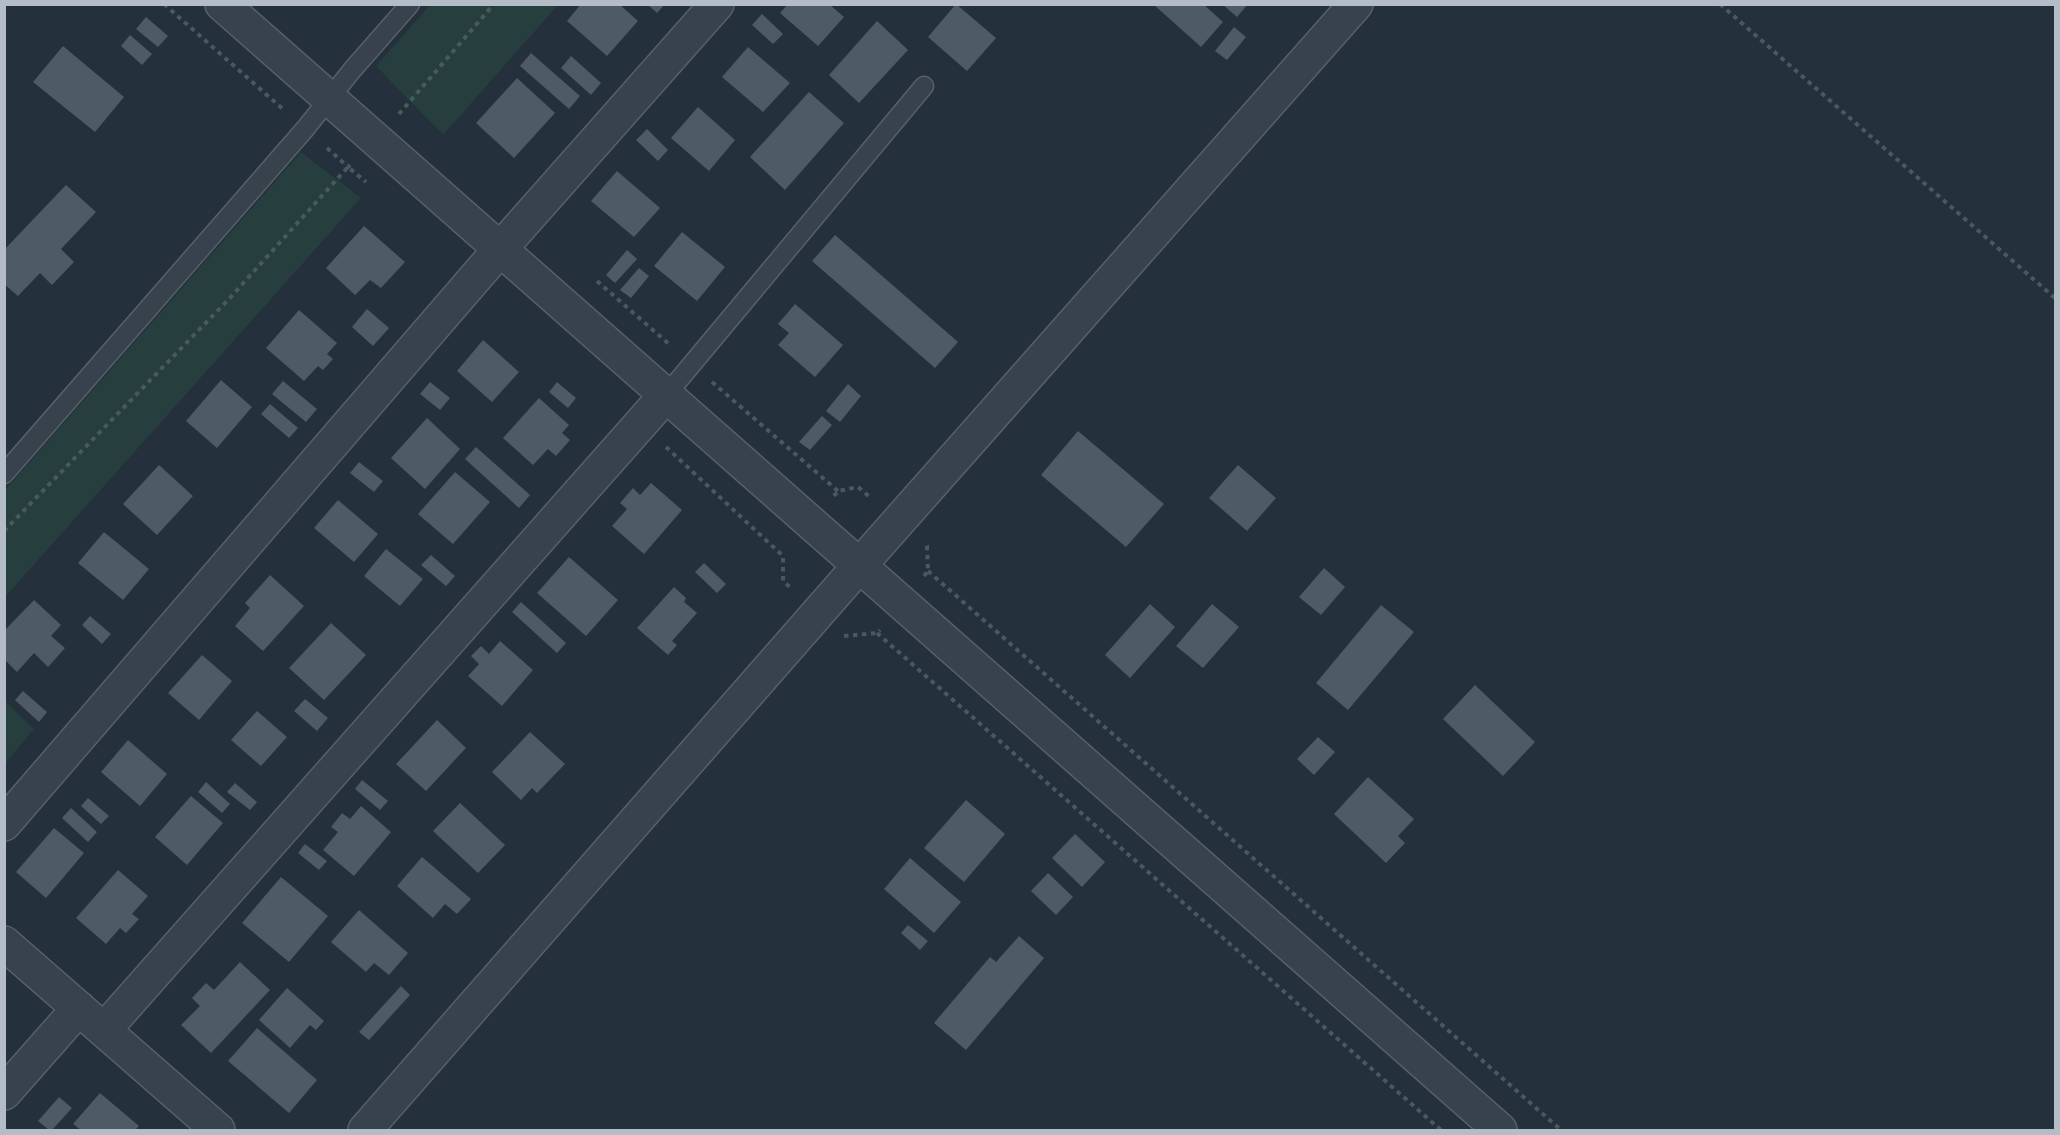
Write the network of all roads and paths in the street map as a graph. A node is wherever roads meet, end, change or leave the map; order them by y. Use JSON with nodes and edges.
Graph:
{"nodes":[{"id":1,"x":222,"y":4,"type":"edge"},
{"id":2,"x":410,"y":4,"type":"edge"},
{"id":3,"x":494,"y":4,"type":"edge"},
{"id":4,"x":717,"y":4,"type":"edge"},
{"id":5,"x":1356,"y":4,"type":"edge"},
{"id":6,"x":1720,"y":4,"type":"edge"},
{"id":7,"x":924,"y":86,"type":"dead end"},
{"id":8,"x":330,"y":98,"type":"junction"},
{"id":9,"x":401,"y":112,"type":"dead end"},
{"id":10,"x":501,"y":248,"type":"junction"},
{"id":11,"x":2055,"y":299,"type":"edge"},
{"id":12,"x":667,"y":394,"type":"junction"},
{"id":13,"x":4,"y":474,"type":"edge"},
{"id":14,"x":859,"y":566,"type":"junction"},
{"id":15,"x":928,"y":571,"type":"dead end"},
{"id":16,"x":878,"y":633,"type":"dead end"},
{"id":17,"x":4,"y":824,"type":"edge"},
{"id":18,"x":4,"y":943,"type":"edge"},
{"id":19,"x":79,"y":1008,"type":"junction"},
{"id":20,"x":104,"y":1030,"type":"junction"},
{"id":21,"x":4,"y":1094,"type":"edge"},
{"id":22,"x":218,"y":1131,"type":"edge"},
{"id":23,"x":365,"y":1131,"type":"edge"},
{"id":24,"x":1441,"y":1131,"type":"edge"},
{"id":25,"x":1500,"y":1131,"type":"edge"},
{"id":26,"x":1561,"y":1131,"type":"edge"}],
"edges":[{"from":1,"to":8,"type":"street"},
{"from":2,"to":8,"type":"lane"},
{"from":3,"to":9,"type":"path"},
{"from":4,"to":10,"type":"street"},
{"from":5,"to":14,"type":"street"},
{"from":6,"to":11,"type":"path"},
{"from":7,"to":12,"type":"lane"},
{"from":8,"to":10,"type":"street"},
{"from":8,"to":13,"type":"lane"},
{"from":10,"to":12,"type":"street"},
{"from":10,"to":17,"type":"street"},
{"from":12,"to":14,"type":"street"},
{"from":12,"to":20,"type":"street"},
{"from":14,"to":23,"type":"street"},
{"from":14,"to":25,"type":"street"},
{"from":15,"to":26,"type":"path"},
{"from":16,"to":24,"type":"path"},
{"from":18,"to":19,"type":"street"},
{"from":19,"to":20,"type":"street"},
{"from":19,"to":21,"type":"street"},
{"from":20,"to":22,"type":"street"}]}
